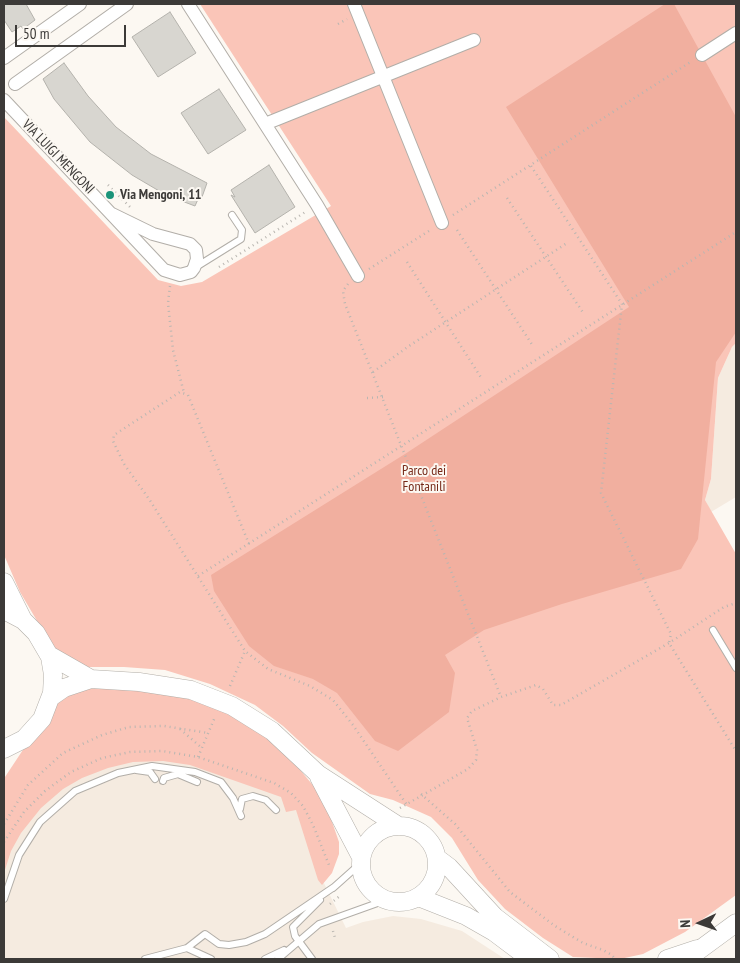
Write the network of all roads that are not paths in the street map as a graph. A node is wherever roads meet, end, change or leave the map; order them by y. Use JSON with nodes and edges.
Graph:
{"nodes":[{"id":1,"x":80,"y":4,"type":"edge"},
{"id":2,"x":127,"y":4,"type":"edge"},
{"id":3,"x":188,"y":4,"type":"edge"},
{"id":4,"x":354,"y":4,"type":"edge"},
{"id":5,"x":736,"y":33,"type":"edge"},
{"id":6,"x":474,"y":40,"type":"dead end"},
{"id":7,"x":702,"y":55,"type":"road end"},
{"id":8,"x":4,"y":58,"type":"edge"},
{"id":9,"x":383,"y":76,"type":"junction"},
{"id":10,"x":15,"y":84,"type":"dead end"},
{"id":11,"x":4,"y":100,"type":"edge"},
{"id":12,"x":265,"y":124,"type":"junction"},
{"id":13,"x":112,"y":214,"type":"junction"},
{"id":14,"x":232,"y":215,"type":"dead end"},
{"id":15,"x":442,"y":223,"type":"road end"},
{"id":16,"x":194,"y":268,"type":"junction"},
{"id":17,"x":358,"y":276,"type":"road end"},
{"id":18,"x":4,"y":582,"type":"edge"},
{"id":19,"x":4,"y":610,"type":"edge"},
{"id":20,"x":23,"y":620,"type":"junction"},
{"id":21,"x":713,"y":630,"type":"dead end"},
{"id":22,"x":49,"y":655,"type":"junction"},
{"id":23,"x":736,"y":668,"type":"edge"},
{"id":24,"x":91,"y":678,"type":"junction"},
{"id":25,"x":51,"y":697,"type":"junction"},
{"id":26,"x":10,"y":746,"type":"edge"},
{"id":27,"x":4,"y":763,"type":"edge"},
{"id":28,"x":132,"y":770,"type":"junction"},
{"id":29,"x":318,"y":774,"type":"junction"},
{"id":30,"x":155,"y":780,"type":"dead end"},
{"id":31,"x":163,"y":781,"type":"dead end"},
{"id":32,"x":197,"y":782,"type":"dead end"},
{"id":33,"x":276,"y":810,"type":"dead end"},
{"id":34,"x":399,"y":817,"type":"junction"},
{"id":35,"x":437,"y":858,"type":"junction"},
{"id":36,"x":361,"y":860,"type":"junction"},
{"id":37,"x":334,"y":887,"type":"junction"},
{"id":38,"x":418,"y":897,"type":"junction"},
{"id":39,"x":4,"y":899,"type":"edge"},
{"id":40,"x":386,"y":900,"type":"junction"},
{"id":41,"x":736,"y":923,"type":"edge"},
{"id":42,"x":298,"y":941,"type":"junction"},
{"id":43,"x":704,"y":946,"type":"junction"},
{"id":44,"x":186,"y":948,"type":"junction"},
{"id":45,"x":145,"y":959,"type":"edge"},
{"id":46,"x":212,"y":959,"type":"edge"},
{"id":47,"x":264,"y":959,"type":"edge"},
{"id":48,"x":278,"y":959,"type":"edge"},
{"id":49,"x":312,"y":959,"type":"edge"},
{"id":50,"x":530,"y":959,"type":"edge"},
{"id":51,"x":550,"y":959,"type":"edge"},
{"id":52,"x":667,"y":959,"type":"edge"},
{"id":53,"x":687,"y":959,"type":"edge"}],
"edges":[{"from":1,"to":8,"type":"street"},
{"from":2,"to":10,"type":"street"},
{"from":3,"to":12,"type":"street"},
{"from":4,"to":9,"type":"street"},
{"from":5,"to":7,"type":"street"},
{"from":6,"to":9,"type":"street"},
{"from":9,"to":12,"type":"street"},
{"from":9,"to":15,"type":"street"},
{"from":11,"to":13,"type":"street","name":"VIA LUIGI MENGONI"},
{"from":12,"to":17,"type":"street"},
{"from":13,"to":16,"type":"street","name":"VIA LUIGI MENGONI"},
{"from":13,"to":16,"type":"street","name":"VIA LUIGI MENGONI"},
{"from":14,"to":16,"type":"lane"},
{"from":18,"to":20,"type":"street"},
{"from":19,"to":20,"type":"street"},
{"from":20,"to":22,"type":"street"},
{"from":21,"to":23,"type":"lane"},
{"from":22,"to":24,"type":"street"},
{"from":22,"to":25,"type":"street"},
{"from":24,"to":25,"type":"street"},
{"from":24,"to":29,"type":"street"},
{"from":25,"to":26,"type":"street"},
{"from":26,"to":27,"type":"street"},
{"from":28,"to":30,"type":"lane"},
{"from":28,"to":33,"type":"lane"},
{"from":28,"to":39,"type":"lane"},
{"from":29,"to":34,"type":"street"},
{"from":29,"to":36,"type":"street"},
{"from":31,"to":32,"type":"lane"},
{"from":34,"to":35,"type":"street"},
{"from":34,"to":36,"type":"street"},
{"from":35,"to":38,"type":"street"},
{"from":35,"to":51,"type":"street"},
{"from":36,"to":37,"type":"lane"},
{"from":36,"to":40,"type":"street"},
{"from":37,"to":42,"type":"lane"},
{"from":37,"to":44,"type":"lane"},
{"from":38,"to":40,"type":"street"},
{"from":38,"to":50,"type":"street"},
{"from":40,"to":42,"type":"lane"},
{"from":41,"to":43,"type":"street"},
{"from":42,"to":47,"type":"lane"},
{"from":42,"to":48,"type":"lane"},
{"from":42,"to":49,"type":"lane"},
{"from":43,"to":52,"type":"street"},
{"from":43,"to":53,"type":"street"},
{"from":44,"to":45,"type":"lane"},
{"from":44,"to":46,"type":"lane"}]}
